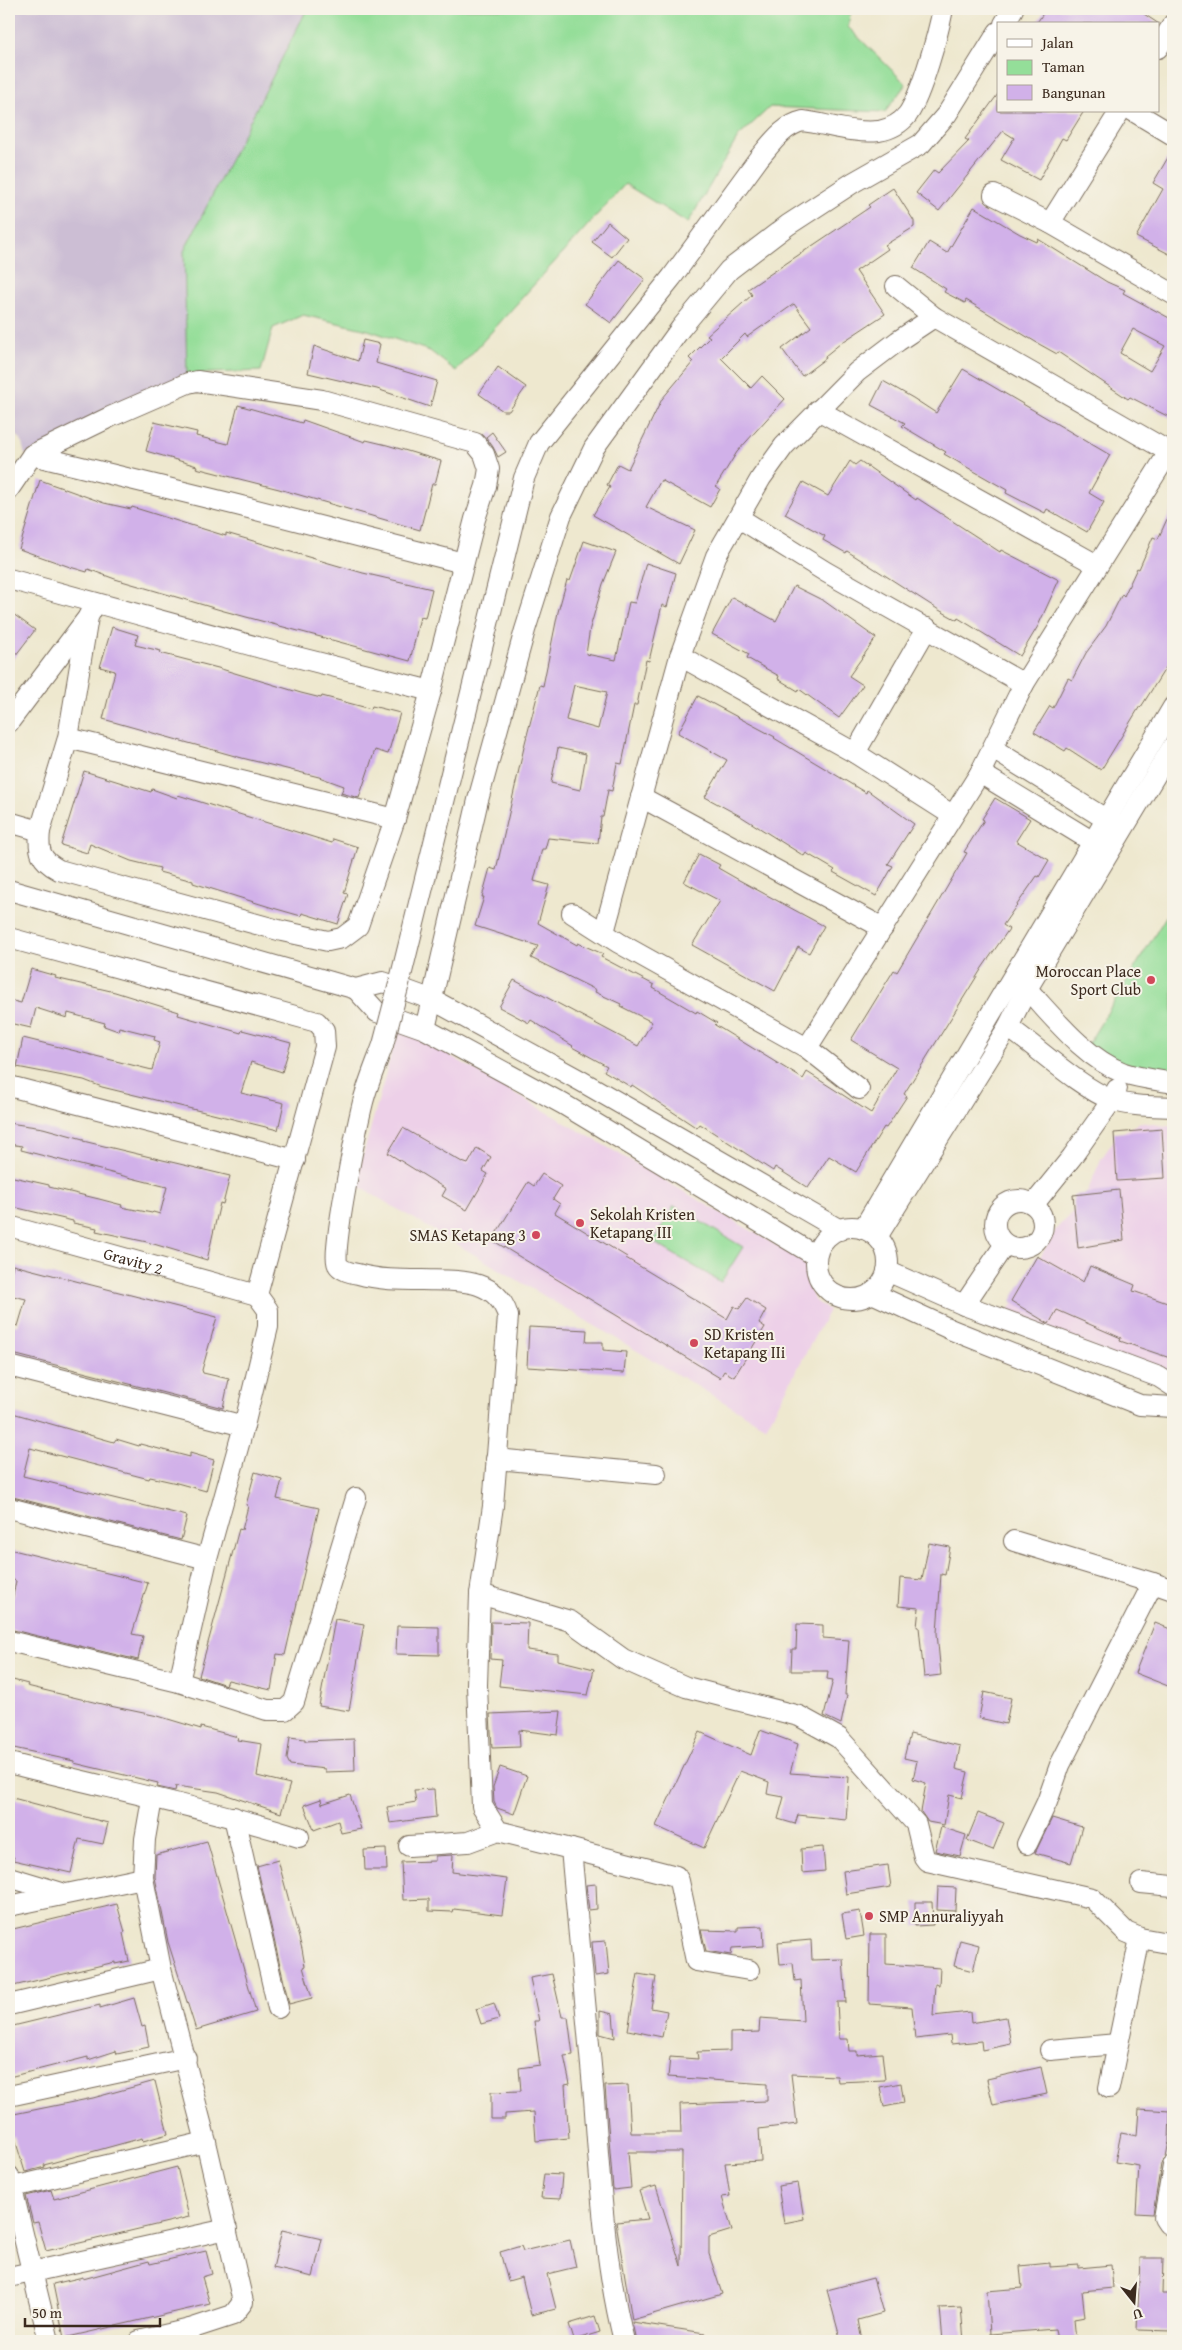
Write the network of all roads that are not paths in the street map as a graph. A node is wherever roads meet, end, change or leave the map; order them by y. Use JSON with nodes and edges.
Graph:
{"nodes":[{"id":1,"x":944,"y":9,"type":"edge"},
{"id":2,"x":1013,"y":9,"type":"edge"},
{"id":3,"x":1005,"y":22,"type":"edge"},
{"id":4,"x":1173,"y":24,"type":"edge"},
{"id":5,"x":997,"y":34,"type":"edge"},
{"id":6,"x":1160,"y":45,"type":"edge"},
{"id":7,"x":1119,"y":112,"type":"edge"},
{"id":8,"x":1135,"y":112,"type":"edge"},
{"id":9,"x":1173,"y":135,"type":"edge"},
{"id":10,"x":994,"y":195,"type":"dead end"},
{"id":11,"x":1050,"y":223,"type":"junction"},
{"id":12,"x":896,"y":286,"type":"dead end"},
{"id":13,"x":1173,"y":294,"type":"edge"},
{"id":14,"x":934,"y":317,"type":"junction"},
{"id":15,"x":818,"y":410,"type":"junction"},
{"id":16,"x":1171,"y":453,"type":"edge"},
{"id":17,"x":32,"y":455,"type":"junction"},
{"id":18,"x":9,"y":489,"type":"edge"},
{"id":19,"x":739,"y":518,"type":"junction"},
{"id":20,"x":463,"y":563,"type":"junction"},
{"id":21,"x":1097,"y":565,"type":"junction"},
{"id":22,"x":9,"y":579,"type":"edge"},
{"id":23,"x":91,"y":610,"type":"junction"},
{"id":24,"x":928,"y":628,"type":"junction"},
{"id":25,"x":680,"y":656,"type":"junction"},
{"id":26,"x":1024,"y":684,"type":"junction"},
{"id":27,"x":431,"y":691,"type":"junction"},
{"id":28,"x":1173,"y":707,"type":"edge"},
{"id":29,"x":9,"y":722,"type":"edge"},
{"id":30,"x":68,"y":738,"type":"junction"},
{"id":31,"x":1173,"y":746,"type":"edge"},
{"id":32,"x":993,"y":750,"type":"junction"},
{"id":33,"x":855,"y":753,"type":"junction"},
{"id":34,"x":980,"y":773,"type":"junction"},
{"id":35,"x":641,"y":797,"type":"junction"},
{"id":36,"x":952,"y":815,"type":"junction"},
{"id":37,"x":395,"y":819,"type":"junction"},
{"id":38,"x":1106,"y":819,"type":"junction"},
{"id":39,"x":9,"y":822,"type":"edge"},
{"id":40,"x":1123,"y":829,"type":"junction"},
{"id":41,"x":40,"y":831,"type":"junction"},
{"id":42,"x":1101,"y":846,"type":"junction"},
{"id":43,"x":9,"y":890,"type":"edge"},
{"id":44,"x":572,"y":913,"type":"dead end"},
{"id":45,"x":883,"y":928,"type":"junction"},
{"id":46,"x":604,"y":932,"type":"junction"},
{"id":47,"x":9,"y":938,"type":"edge"},
{"id":48,"x":356,"y":989,"type":"junction"},
{"id":49,"x":1027,"y":989,"type":"junction"},
{"id":50,"x":433,"y":1000,"type":"junction"},
{"id":51,"x":1008,"y":1027,"type":"junction"},
{"id":52,"x":425,"y":1029,"type":"junction"},
{"id":53,"x":807,"y":1048,"type":"junction"},
{"id":54,"x":1124,"y":1073,"type":"junction"},
{"id":55,"x":1173,"y":1083,"type":"edge"},
{"id":56,"x":9,"y":1086,"type":"edge"},
{"id":57,"x":859,"y":1089,"type":"dead end"},
{"id":58,"x":1112,"y":1100,"type":"junction"},
{"id":59,"x":1173,"y":1107,"type":"edge"},
{"id":60,"x":295,"y":1160,"type":"junction"},
{"id":61,"x":1034,"y":1204,"type":"junction"},
{"id":62,"x":9,"y":1226,"type":"edge"},
{"id":63,"x":840,"y":1230,"type":"junction"},
{"id":64,"x":870,"y":1233,"type":"junction"},
{"id":65,"x":1005,"y":1244,"type":"junction"},
{"id":66,"x":816,"y":1256,"type":"junction"},
{"id":67,"x":887,"y":1271,"type":"junction"},
{"id":68,"x":872,"y":1293,"type":"junction"},
{"id":69,"x":257,"y":1296,"type":"junction"},
{"id":70,"x":964,"y":1305,"type":"junction"},
{"id":71,"x":9,"y":1366,"type":"edge"},
{"id":72,"x":1173,"y":1386,"type":"edge"},
{"id":73,"x":1173,"y":1407,"type":"edge"},
{"id":74,"x":244,"y":1426,"type":"junction"},
{"id":75,"x":496,"y":1458,"type":"junction"},
{"id":76,"x":656,"y":1474,"type":"dead end"},
{"id":77,"x":356,"y":1498,"type":"dead end"},
{"id":78,"x":9,"y":1508,"type":"edge"},
{"id":79,"x":1014,"y":1540,"type":"dead end"},
{"id":80,"x":207,"y":1559,"type":"junction"},
{"id":81,"x":1153,"y":1583,"type":"junction"},
{"id":82,"x":1173,"y":1590,"type":"edge"},
{"id":83,"x":480,"y":1594,"type":"junction"},
{"id":84,"x":9,"y":1641,"type":"edge"},
{"id":85,"x":179,"y":1682,"type":"junction"},
{"id":86,"x":9,"y":1763,"type":"edge"},
{"id":87,"x":152,"y":1799,"type":"junction"},
{"id":88,"x":234,"y":1816,"type":"junction"},
{"id":89,"x":498,"y":1831,"type":"junction"},
{"id":90,"x":299,"y":1837,"type":"dead end"},
{"id":91,"x":1027,"y":1844,"type":"dead end"},
{"id":92,"x":409,"y":1846,"type":"dead end"},
{"id":93,"x":571,"y":1849,"type":"junction"},
{"id":94,"x":9,"y":1877,"type":"edge"},
{"id":95,"x":143,"y":1878,"type":"junction"},
{"id":96,"x":1141,"y":1883,"type":"dead end"},
{"id":97,"x":1172,"y":1883,"type":"edge"},
{"id":98,"x":65,"y":1894,"type":"junction"},
{"id":99,"x":9,"y":1906,"type":"edge"},
{"id":100,"x":1140,"y":1938,"type":"junction"},
{"id":101,"x":1173,"y":1944,"type":"edge"},
{"id":102,"x":161,"y":1969,"type":"junction"},
{"id":103,"x":749,"y":1970,"type":"dead end"},
{"id":104,"x":9,"y":2004,"type":"edge"},
{"id":105,"x":278,"y":2008,"type":"dead end"},
{"id":106,"x":1117,"y":2044,"type":"junction"},
{"id":107,"x":1050,"y":2050,"type":"dead end"},
{"id":108,"x":186,"y":2058,"type":"junction"},
{"id":109,"x":1109,"y":2088,"type":"dead end"},
{"id":110,"x":9,"y":2096,"type":"edge"},
{"id":111,"x":206,"y":2142,"type":"junction"},
{"id":112,"x":1173,"y":2166,"type":"edge"},
{"id":113,"x":10,"y":2184,"type":"edge"},
{"id":114,"x":1173,"y":2226,"type":"edge"},
{"id":115,"x":227,"y":2229,"type":"junction"},
{"id":116,"x":32,"y":2272,"type":"junction"},
{"id":117,"x":9,"y":2277,"type":"edge"},
{"id":118,"x":186,"y":2335,"type":"edge"},
{"id":119,"x":48,"y":2341,"type":"edge"},
{"id":120,"x":139,"y":2341,"type":"edge"},
{"id":121,"x":624,"y":2341,"type":"edge"}],
"edges":[{"from":1,"to":75,"type":"street","bridge":true},
{"from":2,"to":3,"type":"street"},
{"from":4,"to":6,"type":"street"},
{"from":5,"to":50,"type":"street"},
{"from":7,"to":11,"type":"street"},
{"from":8,"to":9,"type":"street"},
{"from":10,"to":11,"type":"street"},
{"from":11,"to":13,"type":"street"},
{"from":12,"to":14,"type":"street"},
{"from":14,"to":15,"type":"street"},
{"from":14,"to":16,"type":"street"},
{"from":15,"to":19,"type":"street"},
{"from":15,"to":21,"type":"street"},
{"from":16,"to":21,"type":"street"},
{"from":17,"to":18,"type":"street"},
{"from":17,"to":20,"type":"street"},
{"from":17,"to":20,"type":"street"},
{"from":19,"to":24,"type":"street"},
{"from":19,"to":25,"type":"street"},
{"from":20,"to":27,"type":"street"},
{"from":21,"to":26,"type":"street"},
{"from":22,"to":23,"type":"street"},
{"from":23,"to":27,"type":"street"},
{"from":23,"to":29,"type":"street"},
{"from":23,"to":30,"type":"street"},
{"from":24,"to":26,"type":"street"},
{"from":24,"to":33,"type":"street"},
{"from":25,"to":33,"type":"street"},
{"from":25,"to":35,"type":"street"},
{"from":26,"to":32,"type":"street"},
{"from":27,"to":37,"type":"street"},
{"from":28,"to":38,"type":"street"},
{"from":30,"to":37,"type":"street"},
{"from":30,"to":41,"type":"street"},
{"from":31,"to":40,"type":"street"},
{"from":32,"to":34,"type":"street"},
{"from":32,"to":38,"type":"street"},
{"from":33,"to":36,"type":"street"},
{"from":34,"to":36,"type":"street"},
{"from":34,"to":42,"type":"street"},
{"from":35,"to":45,"type":"street"},
{"from":35,"to":46,"type":"street"},
{"from":36,"to":45,"type":"street"},
{"from":37,"to":41,"type":"street"},
{"from":38,"to":40,"type":"street"},
{"from":38,"to":42,"type":"street"},
{"from":39,"to":41,"type":"street"},
{"from":40,"to":42,"type":"street"},
{"from":42,"to":49,"type":"street"},
{"from":42,"to":64,"type":"street"},
{"from":43,"to":48,"type":"street"},
{"from":44,"to":46,"type":"street"},
{"from":45,"to":53,"type":"street"},
{"from":46,"to":53,"type":"street"},
{"from":47,"to":60,"type":"street"},
{"from":48,"to":50,"type":"street"},
{"from":48,"to":52,"type":"street"},
{"from":49,"to":51,"type":"street"},
{"from":49,"to":54,"type":"street"},
{"from":50,"to":52,"type":"street"},
{"from":50,"to":63,"type":"street"},
{"from":51,"to":58,"type":"street"},
{"from":51,"to":64,"type":"street"},
{"from":52,"to":66,"type":"street"},
{"from":53,"to":57,"type":"street"},
{"from":54,"to":55,"type":"street"},
{"from":54,"to":58,"type":"street"},
{"from":56,"to":60,"type":"street"},
{"from":58,"to":59,"type":"street"},
{"from":58,"to":61,"type":"street"},
{"from":60,"to":69,"type":"street"},
{"from":61,"to":65,"type":"street"},
{"from":61,"to":65,"type":"street"},
{"from":62,"to":69,"type":"street","name":"Gravity 2"},
{"from":63,"to":64,"type":"street"},
{"from":63,"to":66,"type":"street"},
{"from":64,"to":67,"type":"street"},
{"from":65,"to":70,"type":"street"},
{"from":66,"to":68,"type":"street"},
{"from":67,"to":68,"type":"street"},
{"from":67,"to":70,"type":"street"},
{"from":68,"to":73,"type":"street"},
{"from":69,"to":74,"type":"street"},
{"from":70,"to":72,"type":"street"},
{"from":71,"to":74,"type":"street"},
{"from":74,"to":80,"type":"street"},
{"from":75,"to":76,"type":"street"},
{"from":75,"to":83,"type":"street"},
{"from":77,"to":85,"type":"street"},
{"from":78,"to":80,"type":"street"},
{"from":79,"to":81,"type":"street"},
{"from":80,"to":85,"type":"street"},
{"from":81,"to":82,"type":"street"},
{"from":81,"to":91,"type":"street"},
{"from":83,"to":89,"type":"street"},
{"from":83,"to":100,"type":"street"},
{"from":84,"to":85,"type":"street"},
{"from":86,"to":87,"type":"street"},
{"from":87,"to":88,"type":"street"},
{"from":87,"to":95,"type":"street"},
{"from":88,"to":90,"type":"street"},
{"from":88,"to":105,"type":"street"},
{"from":89,"to":92,"type":"street"},
{"from":89,"to":93,"type":"street"},
{"from":93,"to":103,"type":"street"},
{"from":93,"to":121,"type":"street"},
{"from":94,"to":98,"type":"street"},
{"from":95,"to":98,"type":"street"},
{"from":95,"to":102,"type":"street"},
{"from":96,"to":97,"type":"street"},
{"from":98,"to":99,"type":"street"},
{"from":100,"to":101,"type":"street"},
{"from":100,"to":106,"type":"street"},
{"from":102,"to":104,"type":"street"},
{"from":102,"to":108,"type":"street"},
{"from":106,"to":107,"type":"street"},
{"from":106,"to":109,"type":"street"},
{"from":108,"to":110,"type":"street"},
{"from":108,"to":111,"type":"street"},
{"from":111,"to":113,"type":"street"},
{"from":111,"to":115,"type":"street"},
{"from":112,"to":114,"type":"street"},
{"from":113,"to":116,"type":"street"},
{"from":115,"to":116,"type":"street"},
{"from":115,"to":118,"type":"street"},
{"from":116,"to":117,"type":"street"},
{"from":116,"to":119,"type":"street"},
{"from":118,"to":120,"type":"street"}]}
